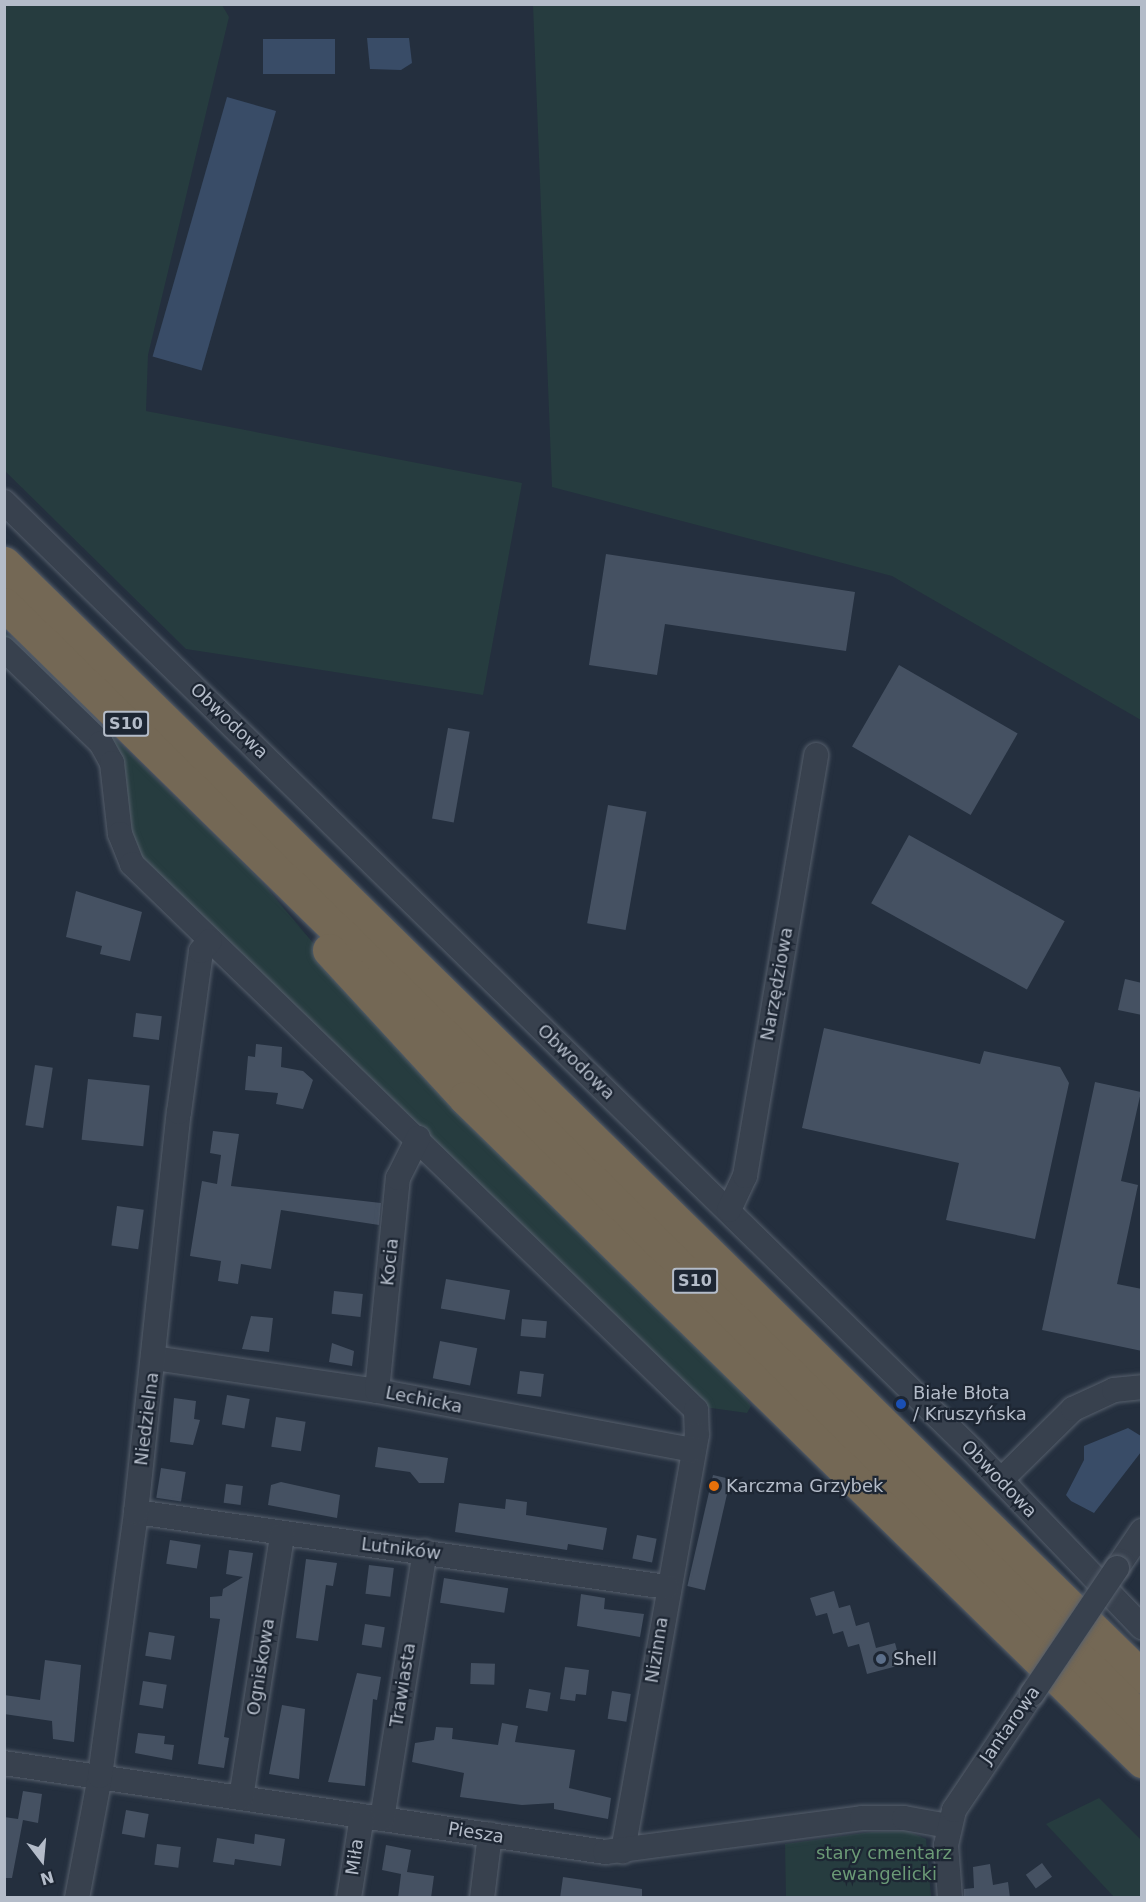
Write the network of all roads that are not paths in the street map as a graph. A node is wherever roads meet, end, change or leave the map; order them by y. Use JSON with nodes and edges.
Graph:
{"nodes":[{"id":1,"x":4,"y":502,"type":"edge"},
{"id":2,"x":4,"y":563,"type":"edge"},
{"id":3,"x":4,"y":604,"type":"edge"},
{"id":4,"x":4,"y":649,"type":"edge"},
{"id":5,"x":816,"y":754,"type":"dead end"},
{"id":6,"x":247,"y":844,"type":"junction"},
{"id":7,"x":210,"y":940,"type":"junction"},
{"id":8,"x":418,"y":1138,"type":"junction"},
{"id":9,"x":729,"y":1210,"type":"junction"},
{"id":10,"x":154,"y":1358,"type":"junction"},
{"id":11,"x":1142,"y":1387,"type":"edge"},
{"id":12,"x":377,"y":1391,"type":"junction"},
{"id":13,"x":692,"y":1450,"type":"junction"},
{"id":14,"x":1000,"y":1480,"type":"junction"},
{"id":15,"x":136,"y":1512,"type":"junction"},
{"id":16,"x":1142,"y":1531,"type":"edge"},
{"id":17,"x":282,"y":1535,"type":"junction"},
{"id":18,"x":425,"y":1551,"type":"junction"},
{"id":19,"x":667,"y":1587,"type":"junction"},
{"id":20,"x":1142,"y":1627,"type":"edge"},
{"id":21,"x":1142,"y":1677,"type":"edge"},
{"id":22,"x":1142,"y":1719,"type":"edge"},
{"id":23,"x":1142,"y":1761,"type":"edge"},
{"id":24,"x":4,"y":1763,"type":"edge"},
{"id":25,"x":100,"y":1776,"type":"junction"},
{"id":26,"x":241,"y":1798,"type":"junction"},
{"id":27,"x":372,"y":1817,"type":"junction"},
{"id":28,"x":948,"y":1826,"type":"junction"},
{"id":29,"x":490,"y":1835,"type":"junction"},
{"id":30,"x":623,"y":1851,"type":"junction"},
{"id":31,"x":77,"y":1898,"type":"edge"},
{"id":32,"x":349,"y":1898,"type":"edge"},
{"id":33,"x":482,"y":1898,"type":"edge"},
{"id":34,"x":950,"y":1898,"type":"edge"}],
"edges":[{"from":1,"to":9,"type":"street","name":"Obwodowa"},
{"from":2,"to":21,"type":"highway","number":"S10"},
{"from":3,"to":6,"type":"highway","number":"S10"},
{"from":4,"to":7,"type":"street","name":"Nizinna"},
{"from":5,"to":9,"type":"street","name":"Narzędziowa"},
{"from":6,"to":22,"type":"highway","number":"S10"},
{"from":6,"to":23,"type":"highway"},
{"from":7,"to":8,"type":"street","name":"Nizinna"},
{"from":7,"to":10,"type":"street","name":"Niedzielna"},
{"from":8,"to":12,"type":"street","name":"Kocia"},
{"from":8,"to":13,"type":"street","name":"Nizinna"},
{"from":9,"to":14,"type":"street","name":"Obwodowa"},
{"from":10,"to":12,"type":"street","name":"Lechicka"},
{"from":10,"to":15,"type":"street","name":"Niedzielna"},
{"from":11,"to":14,"type":"street"},
{"from":12,"to":13,"type":"street","name":"Lechicka"},
{"from":13,"to":19,"type":"street","name":"Nizinna"},
{"from":14,"to":20,"type":"street","name":"Obwodowa"},
{"from":15,"to":17,"type":"street","name":"Lutników"},
{"from":15,"to":25,"type":"street","name":"Niedzielna"},
{"from":16,"to":28,"type":"street","name":"Jantarowa","bridge":true},
{"from":17,"to":18,"type":"street","name":"Lutników"},
{"from":17,"to":26,"type":"street","name":"Ogniskowa"},
{"from":18,"to":19,"type":"street","name":"Lutników"},
{"from":18,"to":27,"type":"street","name":"Trawiasta"},
{"from":19,"to":30,"type":"street","name":"Nizinna"},
{"from":24,"to":25,"type":"street","name":"Piesza"},
{"from":25,"to":26,"type":"street","name":"Piesza"},
{"from":25,"to":31,"type":"street","name":"Niedzielna"},
{"from":26,"to":27,"type":"street","name":"Piesza"},
{"from":27,"to":29,"type":"street","name":"Piesza"},
{"from":27,"to":32,"type":"street","name":"Miła"},
{"from":28,"to":30,"type":"street","name":"Piesza"},
{"from":28,"to":34,"type":"street","name":"Jantarowa"},
{"from":29,"to":30,"type":"street","name":"Piesza"},
{"from":29,"to":33,"type":"street"}]}
